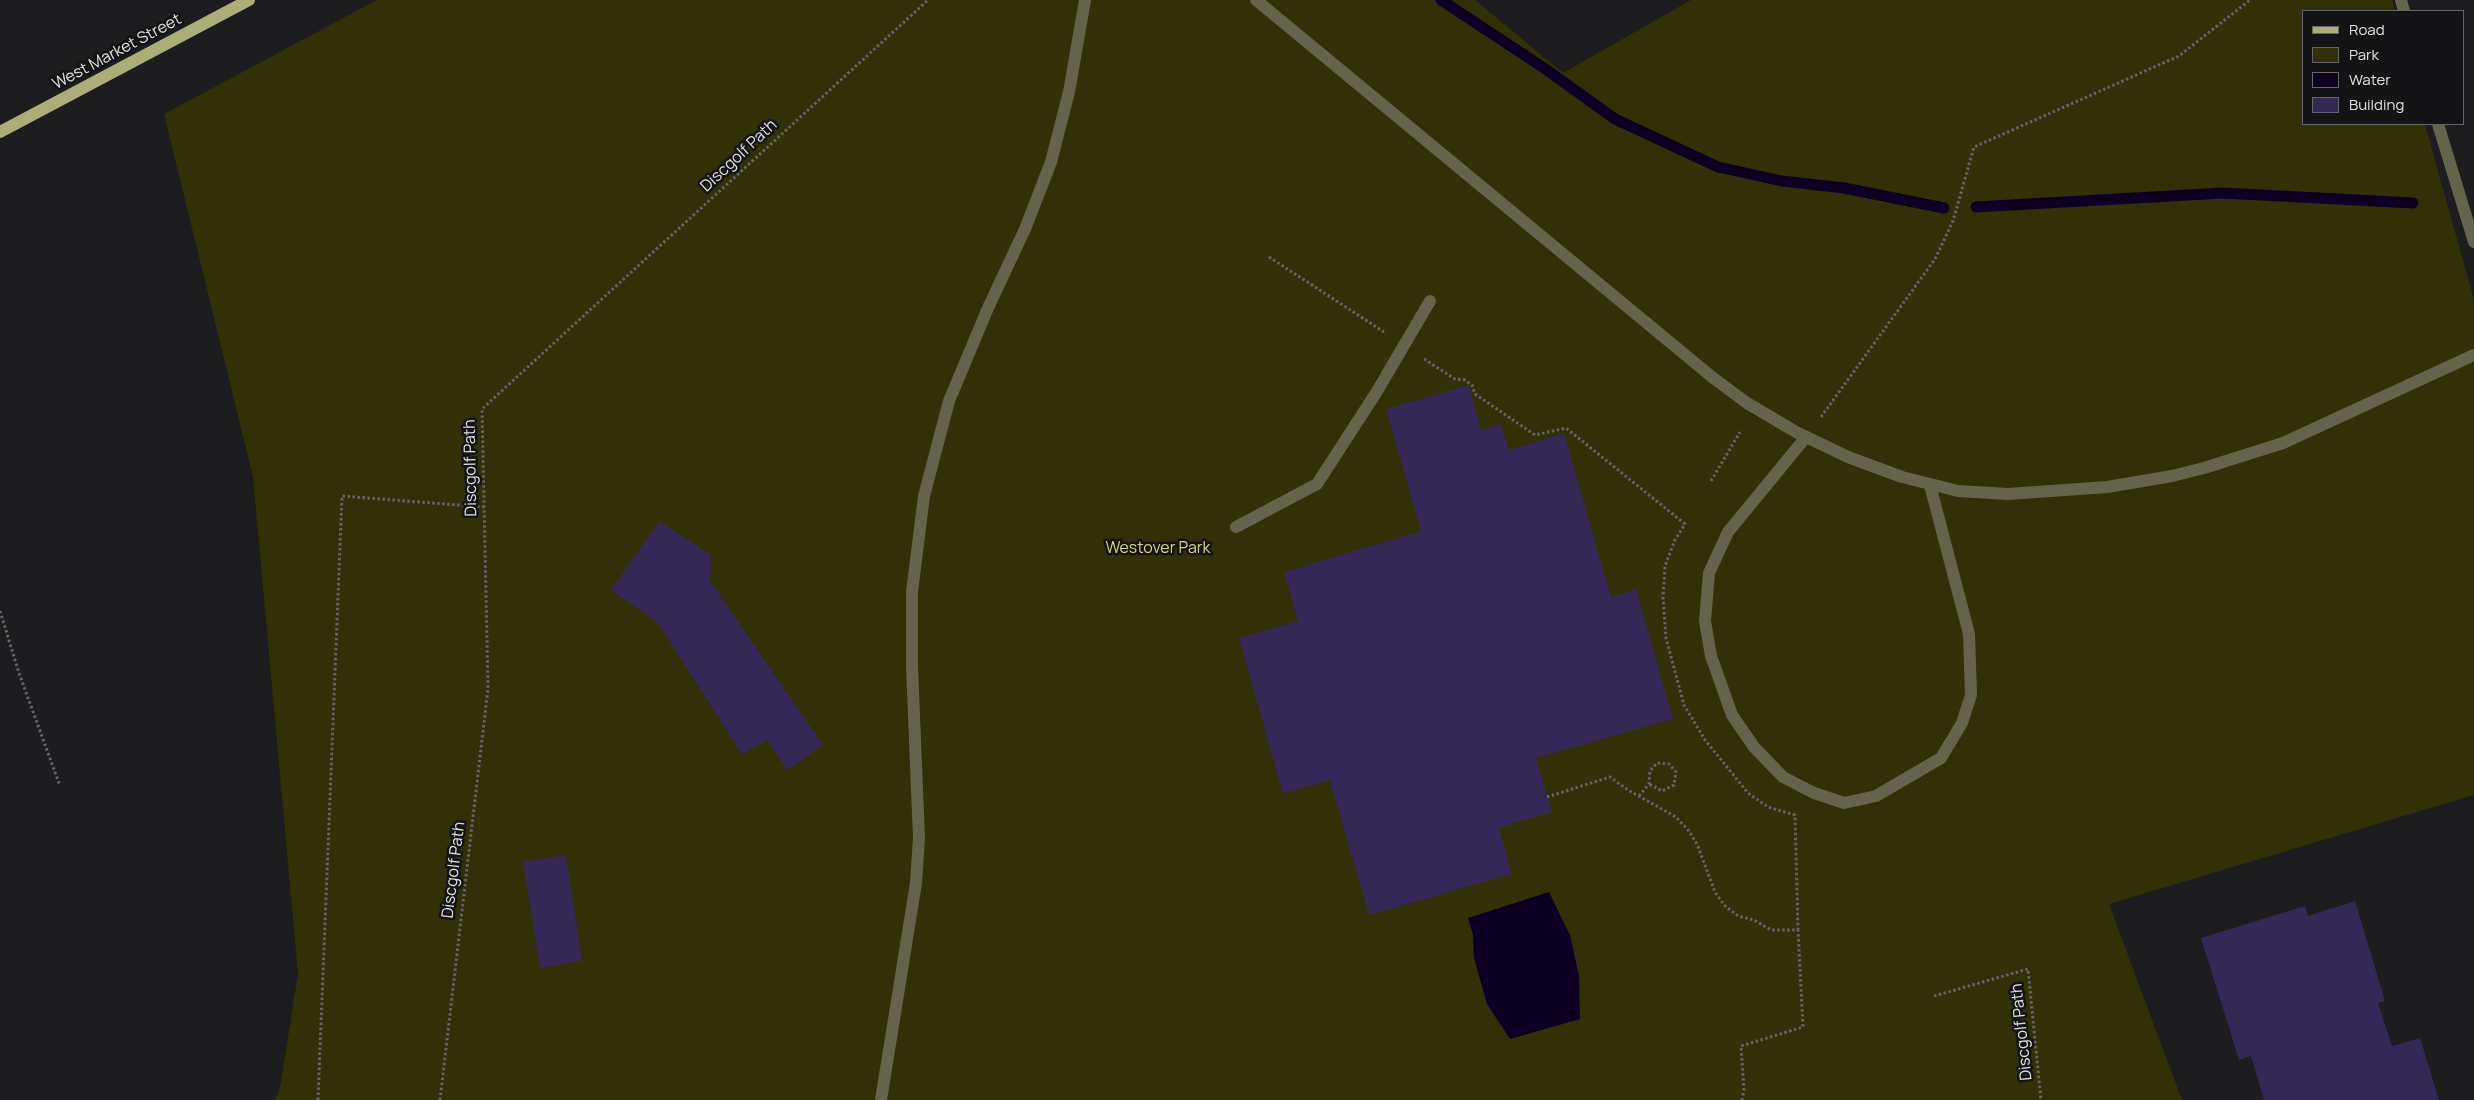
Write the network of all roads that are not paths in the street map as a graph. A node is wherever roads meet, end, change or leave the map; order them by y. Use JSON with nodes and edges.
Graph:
{"nodes":[{"id":1,"x":249,"y":0,"type":"edge"},
{"id":2,"x":1085,"y":0,"type":"edge"},
{"id":3,"x":1256,"y":0,"type":"edge"},
{"id":4,"x":2438,"y":125,"type":"edge"},
{"id":5,"x":0,"y":132,"type":"edge"},
{"id":6,"x":2474,"y":242,"type":"edge"},
{"id":7,"x":1430,"y":302,"type":"dead end"},
{"id":8,"x":2474,"y":355,"type":"edge"},
{"id":9,"x":1806,"y":437,"type":"junction"},
{"id":10,"x":1930,"y":485,"type":"junction"},
{"id":11,"x":1236,"y":527,"type":"dead end"},
{"id":12,"x":882,"y":1100,"type":"edge"}],
"edges":[{"from":1,"to":5,"type":"main road","name":"West Market Street"},
{"from":2,"to":12,"type":"street"},
{"from":3,"to":9,"type":"street"},
{"from":4,"to":6,"type":"street"},
{"from":7,"to":11,"type":"street"},
{"from":8,"to":10,"type":"street"},
{"from":9,"to":10,"type":"street"},
{"from":9,"to":10,"type":"street"}]}
